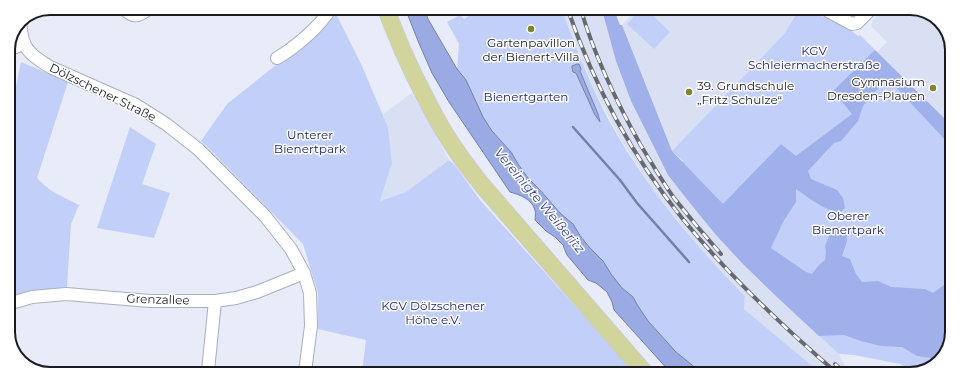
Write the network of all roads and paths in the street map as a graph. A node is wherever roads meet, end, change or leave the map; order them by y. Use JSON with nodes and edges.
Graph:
{"nodes":[{"id":1,"x":131,"y":15,"type":"edge"},
{"id":2,"x":141,"y":15,"type":"edge"},
{"id":3,"x":326,"y":15,"type":"edge"},
{"id":4,"x":388,"y":15,"type":"edge"},
{"id":5,"x":835,"y":15,"type":"edge"},
{"id":6,"x":865,"y":15,"type":"edge"},
{"id":7,"x":22,"y":30,"type":"edge"},
{"id":8,"x":24,"y":43,"type":"junction"},
{"id":9,"x":15,"y":47,"type":"edge"},
{"id":10,"x":277,"y":58,"type":"dead end"},
{"id":11,"x":304,"y":273,"type":"junction"},
{"id":12,"x":215,"y":301,"type":"junction"},
{"id":13,"x":15,"y":302,"type":"edge"},
{"id":14,"x":208,"y":367,"type":"edge"},
{"id":15,"x":306,"y":367,"type":"edge"},
{"id":16,"x":640,"y":367,"type":"edge"}],
"edges":[{"from":1,"to":2,"type":"street"},
{"from":3,"to":10,"type":"street"},
{"from":4,"to":16,"type":"main road"},
{"from":5,"to":6,"type":"street"},
{"from":7,"to":8,"type":"street"},
{"from":8,"to":9,"type":"street"},
{"from":8,"to":11,"type":"street","name":"Dölzschener Straße"},
{"from":11,"to":12,"type":"street","name":"Grenzallee"},
{"from":11,"to":15,"type":"street","name":"Dölzschener Straße"},
{"from":12,"to":13,"type":"street","name":"Grenzallee"},
{"from":12,"to":14,"type":"street"}]}
